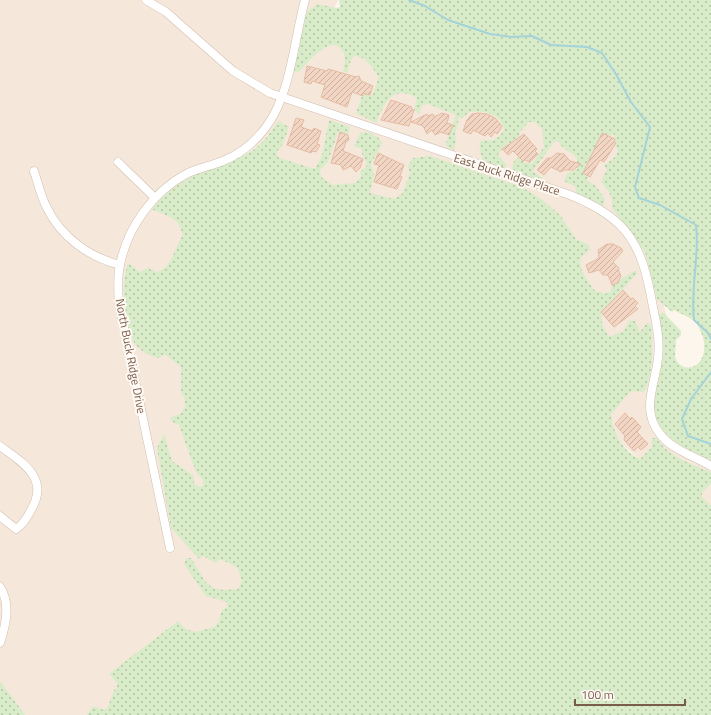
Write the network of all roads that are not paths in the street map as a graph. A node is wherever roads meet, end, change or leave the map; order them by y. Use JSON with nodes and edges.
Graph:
{"nodes":[{"id":1,"x":146,"y":0,"type":"edge"},
{"id":2,"x":305,"y":0,"type":"edge"},
{"id":3,"x":281,"y":97,"type":"junction"},
{"id":4,"x":118,"y":162,"type":"dead end"},
{"id":5,"x":34,"y":171,"type":"dead end"},
{"id":6,"x":154,"y":197,"type":"junction"},
{"id":7,"x":120,"y":265,"type":"junction"},
{"id":8,"x":0,"y":446,"type":"edge"},
{"id":9,"x":711,"y":466,"type":"edge"},
{"id":10,"x":0,"y":516,"type":"edge"},
{"id":11,"x":170,"y":548,"type":"dead end"},
{"id":12,"x":0,"y":587,"type":"edge"},
{"id":13,"x":0,"y":643,"type":"edge"}],
"edges":[{"from":1,"to":3,"type":"street","name":"East Buck Ridge Place"},
{"from":2,"to":3,"type":"street","name":"North Buck Ridge Drive"},
{"from":3,"to":6,"type":"street","name":"North Buck Ridge Drive"},
{"from":3,"to":9,"type":"street","name":"East Buck Ridge Place"},
{"from":4,"to":6,"type":"street"},
{"from":5,"to":7,"type":"street"},
{"from":6,"to":7,"type":"street","name":"North Buck Ridge Drive"},
{"from":7,"to":11,"type":"street","name":"North Buck Ridge Drive"},
{"from":8,"to":10,"type":"street"},
{"from":12,"to":13,"type":"street"}]}
